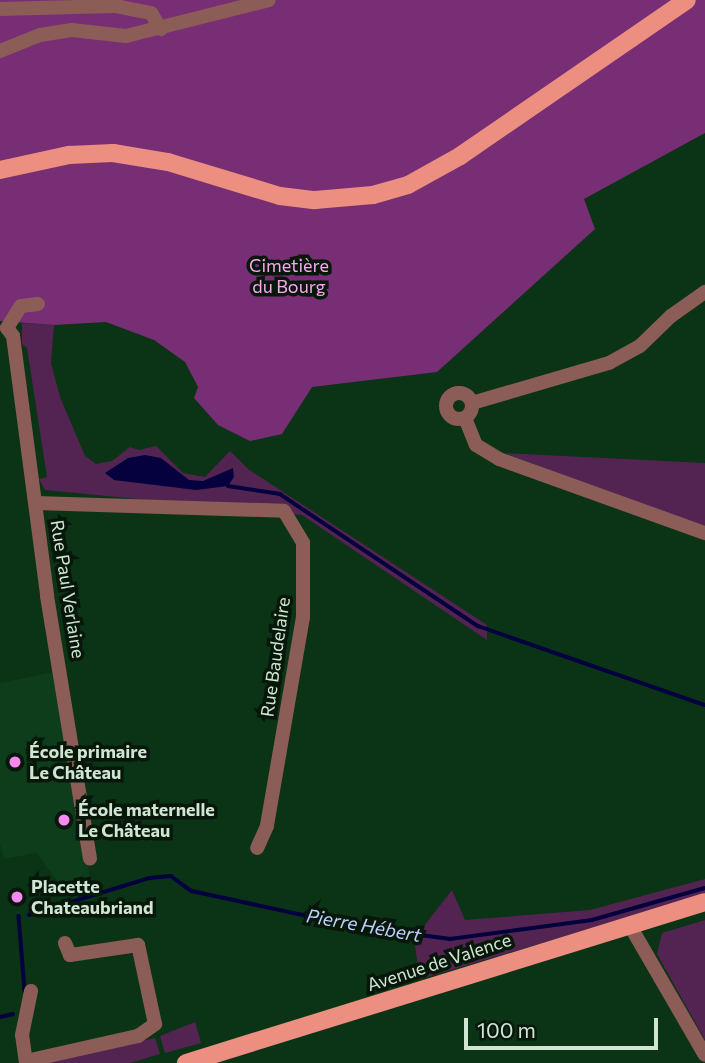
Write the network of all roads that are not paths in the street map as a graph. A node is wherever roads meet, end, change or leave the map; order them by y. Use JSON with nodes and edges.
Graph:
{"nodes":[{"id":1,"x":269,"y":0,"type":"edge"},
{"id":2,"x":687,"y":0,"type":"edge"},
{"id":3,"x":0,"y":9,"type":"edge"},
{"id":4,"x":161,"y":29,"type":"junction"},
{"id":5,"x":0,"y":51,"type":"edge"},
{"id":6,"x":0,"y":170,"type":"edge"},
{"id":7,"x":705,"y":292,"type":"edge"},
{"id":8,"x":38,"y":304,"type":"dead end"},
{"id":9,"x":4,"y":328,"type":"edge"},
{"id":10,"x":471,"y":403,"type":"junction"},
{"id":11,"x":464,"y":418,"type":"junction"},
{"id":12,"x":36,"y":502,"type":"junction"},
{"id":13,"x":705,"y":533,"type":"edge"},
{"id":14,"x":257,"y":848,"type":"dead end"},
{"id":15,"x":90,"y":858,"type":"dead end"},
{"id":16,"x":705,"y":902,"type":"edge"},
{"id":17,"x":629,"y":924,"type":"junction"},
{"id":18,"x":65,"y":943,"type":"dead end"},
{"id":19,"x":31,"y":991,"type":"dead end"},
{"id":20,"x":705,"y":1055,"type":"edge"},
{"id":21,"x":26,"y":1062,"type":"edge"},
{"id":22,"x":186,"y":1063,"type":"edge"}],
"edges":[{"from":1,"to":4,"type":"street"},
{"from":2,"to":6,"type":"main road"},
{"from":3,"to":4,"type":"street"},
{"from":4,"to":5,"type":"street"},
{"from":7,"to":10,"type":"street"},
{"from":8,"to":9,"type":"street"},
{"from":9,"to":12,"type":"street","name":"Rue Paul Verlaine"},
{"from":10,"to":11,"type":"street"},
{"from":10,"to":11,"type":"street"},
{"from":11,"to":13,"type":"street"},
{"from":12,"to":14,"type":"street","name":"Rue Baudelaire"},
{"from":12,"to":15,"type":"street","name":"Rue Paul Verlaine"},
{"from":16,"to":17,"type":"main road","name":"Avenue de Valence"},
{"from":17,"to":20,"type":"street"},
{"from":17,"to":22,"type":"main road","name":"Avenue de Valence"},
{"from":18,"to":21,"type":"street"},
{"from":19,"to":21,"type":"street"}]}
